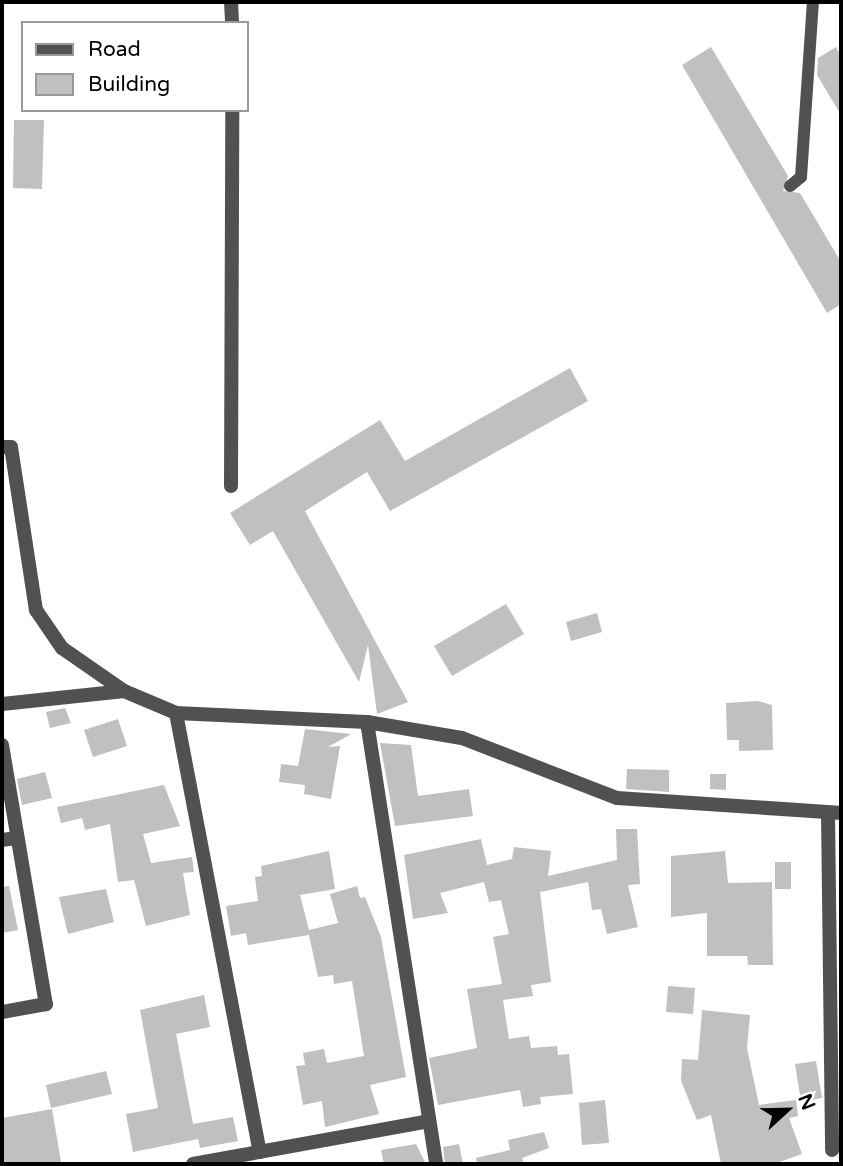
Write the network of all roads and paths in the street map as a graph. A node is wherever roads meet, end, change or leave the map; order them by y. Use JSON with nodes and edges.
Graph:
{"nodes":[{"id":1,"x":232,"y":2,"type":"edge"},
{"id":2,"x":813,"y":2,"type":"edge"},
{"id":3,"x":232,"y":21,"type":"edge"},
{"id":4,"x":232,"y":112,"type":"edge"},
{"id":5,"x":790,"y":186,"type":"dead end"},
{"id":6,"x":2,"y":447,"type":"edge"},
{"id":7,"x":231,"y":486,"type":"dead end"},
{"id":8,"x":124,"y":691,"type":"junction"},
{"id":9,"x":2,"y":704,"type":"edge"},
{"id":10,"x":176,"y":713,"type":"junction"},
{"id":11,"x":367,"y":722,"type":"junction"},
{"id":12,"x":2,"y":745,"type":"edge"},
{"id":13,"x":835,"y":813,"type":"edge"},
{"id":14,"x":17,"y":838,"type":"junction"},
{"id":15,"x":2,"y":840,"type":"edge"},
{"id":16,"x":2,"y":1012,"type":"edge"},
{"id":17,"x":429,"y":1121,"type":"junction"},
{"id":18,"x":832,"y":1150,"type":"dead end"},
{"id":19,"x":260,"y":1152,"type":"junction"},
{"id":20,"x":193,"y":1164,"type":"edge"},
{"id":21,"x":436,"y":1164,"type":"edge"}],
"edges":[{"from":1,"to":3,"type":"street"},
{"from":2,"to":5,"type":"lane"},
{"from":4,"to":7,"type":"street"},
{"from":6,"to":8,"type":"street"},
{"from":8,"to":9,"type":"street"},
{"from":8,"to":10,"type":"street"},
{"from":10,"to":11,"type":"street"},
{"from":10,"to":19,"type":"street"},
{"from":11,"to":13,"type":"street"},
{"from":11,"to":17,"type":"street"},
{"from":12,"to":14,"type":"street"},
{"from":13,"to":18,"type":"street"},
{"from":14,"to":15,"type":"street"},
{"from":14,"to":16,"type":"street"},
{"from":17,"to":19,"type":"street"},
{"from":17,"to":21,"type":"street"},
{"from":19,"to":20,"type":"street"}]}
